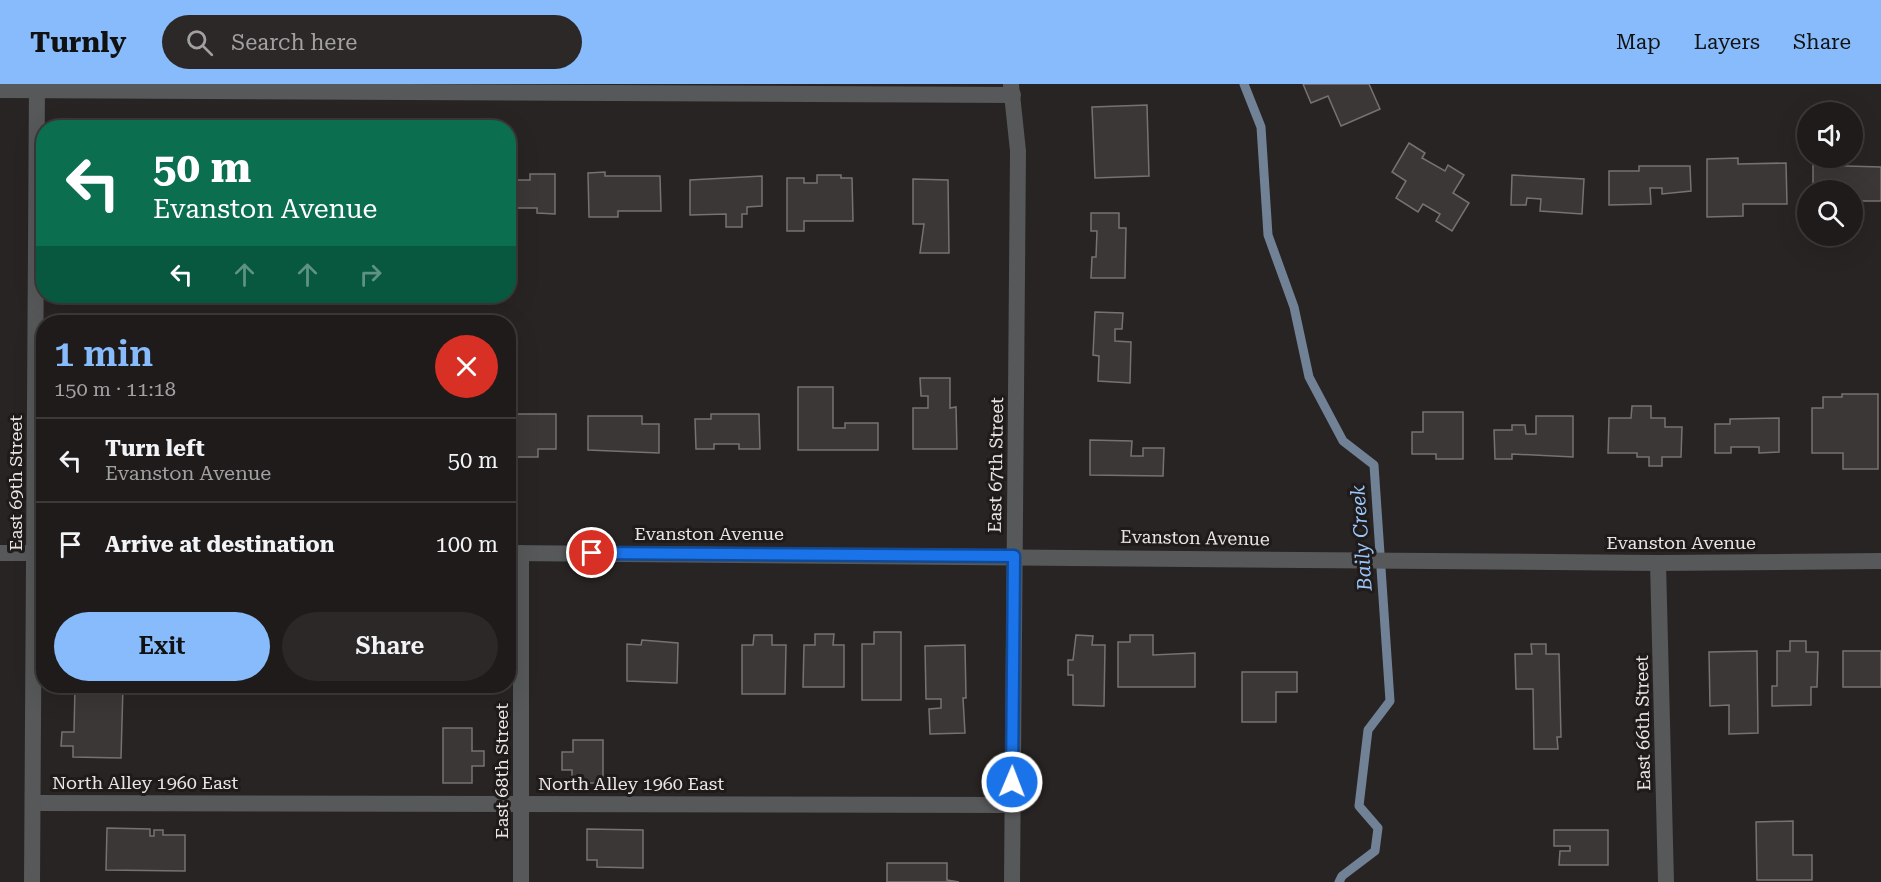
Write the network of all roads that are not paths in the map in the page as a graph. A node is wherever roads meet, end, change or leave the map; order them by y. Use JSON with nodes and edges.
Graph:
{"nodes":[{"id":1,"x":37,"y":87,"type":"edge"},
{"id":2,"x":0,"y":90,"type":"edge"},
{"id":3,"x":1012,"y":90,"type":"edge"},
{"id":4,"x":37,"y":120,"type":"edge"},
{"id":5,"x":0,"y":553,"type":"edge"},
{"id":6,"x":36,"y":553,"type":"edge"},
{"id":7,"x":516,"y":553,"type":"edge"},
{"id":8,"x":1014,"y":556,"type":"junction"},
{"id":9,"x":1881,"y":561,"type":"edge"},
{"id":10,"x":1659,"y":563,"type":"junction"},
{"id":11,"x":516,"y":589,"type":"edge"},
{"id":12,"x":36,"y":678,"type":"edge"},
{"id":13,"x":33,"y":803,"type":"junction"},
{"id":14,"x":522,"y":803,"type":"junction"},
{"id":15,"x":1012,"y":805,"type":"junction"},
{"id":16,"x":32,"y":882,"type":"edge"},
{"id":17,"x":521,"y":882,"type":"edge"},
{"id":18,"x":1012,"y":882,"type":"edge"},
{"id":19,"x":1666,"y":882,"type":"edge"}],
"edges":[{"from":1,"to":2,"type":"street"},
{"from":1,"to":3,"type":"street"},
{"from":1,"to":4,"type":"street","name":"East 69th Street"},
{"from":3,"to":8,"type":"street","name":"East 67th Street"},
{"from":5,"to":6,"type":"street"},
{"from":7,"to":8,"type":"street","name":"Evanston Avenue"},
{"from":8,"to":10,"type":"street","name":"Evanston Avenue"},
{"from":8,"to":15,"type":"street","name":"East 67th Street"},
{"from":9,"to":10,"type":"street","name":"Evanston Avenue"},
{"from":10,"to":19,"type":"street","name":"East 66th Street"},
{"from":11,"to":14,"type":"street","name":"East 68th Street"},
{"from":12,"to":13,"type":"street","name":"East 69th Street"},
{"from":13,"to":14,"type":"street","name":"North Alley 1960 East"},
{"from":13,"to":16,"type":"street","name":"East 69th Street"},
{"from":14,"to":15,"type":"street","name":"North Alley 1960 East"},
{"from":14,"to":17,"type":"street","name":"East 68th Street"},
{"from":15,"to":18,"type":"street","name":"East 67th Street"}]}
